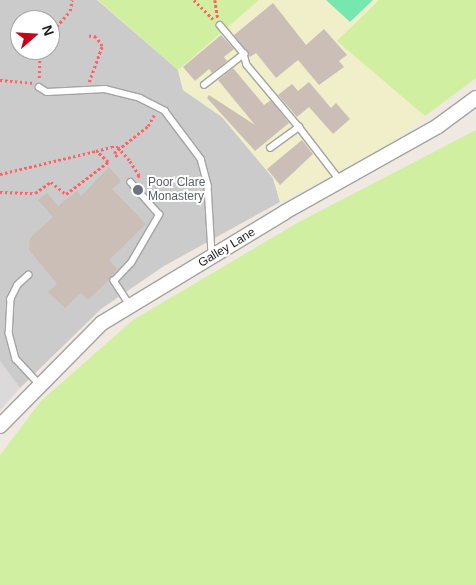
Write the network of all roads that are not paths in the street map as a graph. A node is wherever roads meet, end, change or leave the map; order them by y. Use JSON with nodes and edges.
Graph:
{"nodes":[{"id":1,"x":220,"y":25,"type":"road end"},
{"id":2,"x":244,"y":54,"type":"junction"},
{"id":3,"x":204,"y":85,"type":"dead end"},
{"id":4,"x":40,"y":87,"type":"road end"},
{"id":5,"x":476,"y":98,"type":"edge"},
{"id":6,"x":299,"y":127,"type":"junction"},
{"id":7,"x":270,"y":148,"type":"dead end"},
{"id":8,"x":131,"y":182,"type":"road end"},
{"id":9,"x":341,"y":182,"type":"junction"},
{"id":10,"x":212,"y":257,"type":"junction"},
{"id":11,"x":29,"y":275,"type":"dead end"},
{"id":12,"x":130,"y":306,"type":"junction"},
{"id":13,"x":40,"y":384,"type":"junction"},
{"id":14,"x":0,"y":426,"type":"edge"}],
"edges":[{"from":1,"to":2,"type":"lane"},
{"from":2,"to":3,"type":"lane"},
{"from":2,"to":6,"type":"lane"},
{"from":4,"to":10,"type":"lane"},
{"from":5,"to":9,"type":"street","name":"Galley Lane"},
{"from":6,"to":7,"type":"lane"},
{"from":6,"to":9,"type":"lane"},
{"from":8,"to":12,"type":"lane"},
{"from":9,"to":10,"type":"street","name":"Galley Lane"},
{"from":10,"to":12,"type":"street","name":"Galley Lane"},
{"from":11,"to":13,"type":"lane"},
{"from":12,"to":13,"type":"street","name":"Galley Lane"},
{"from":13,"to":14,"type":"street","name":"Galley Lane"}]}
